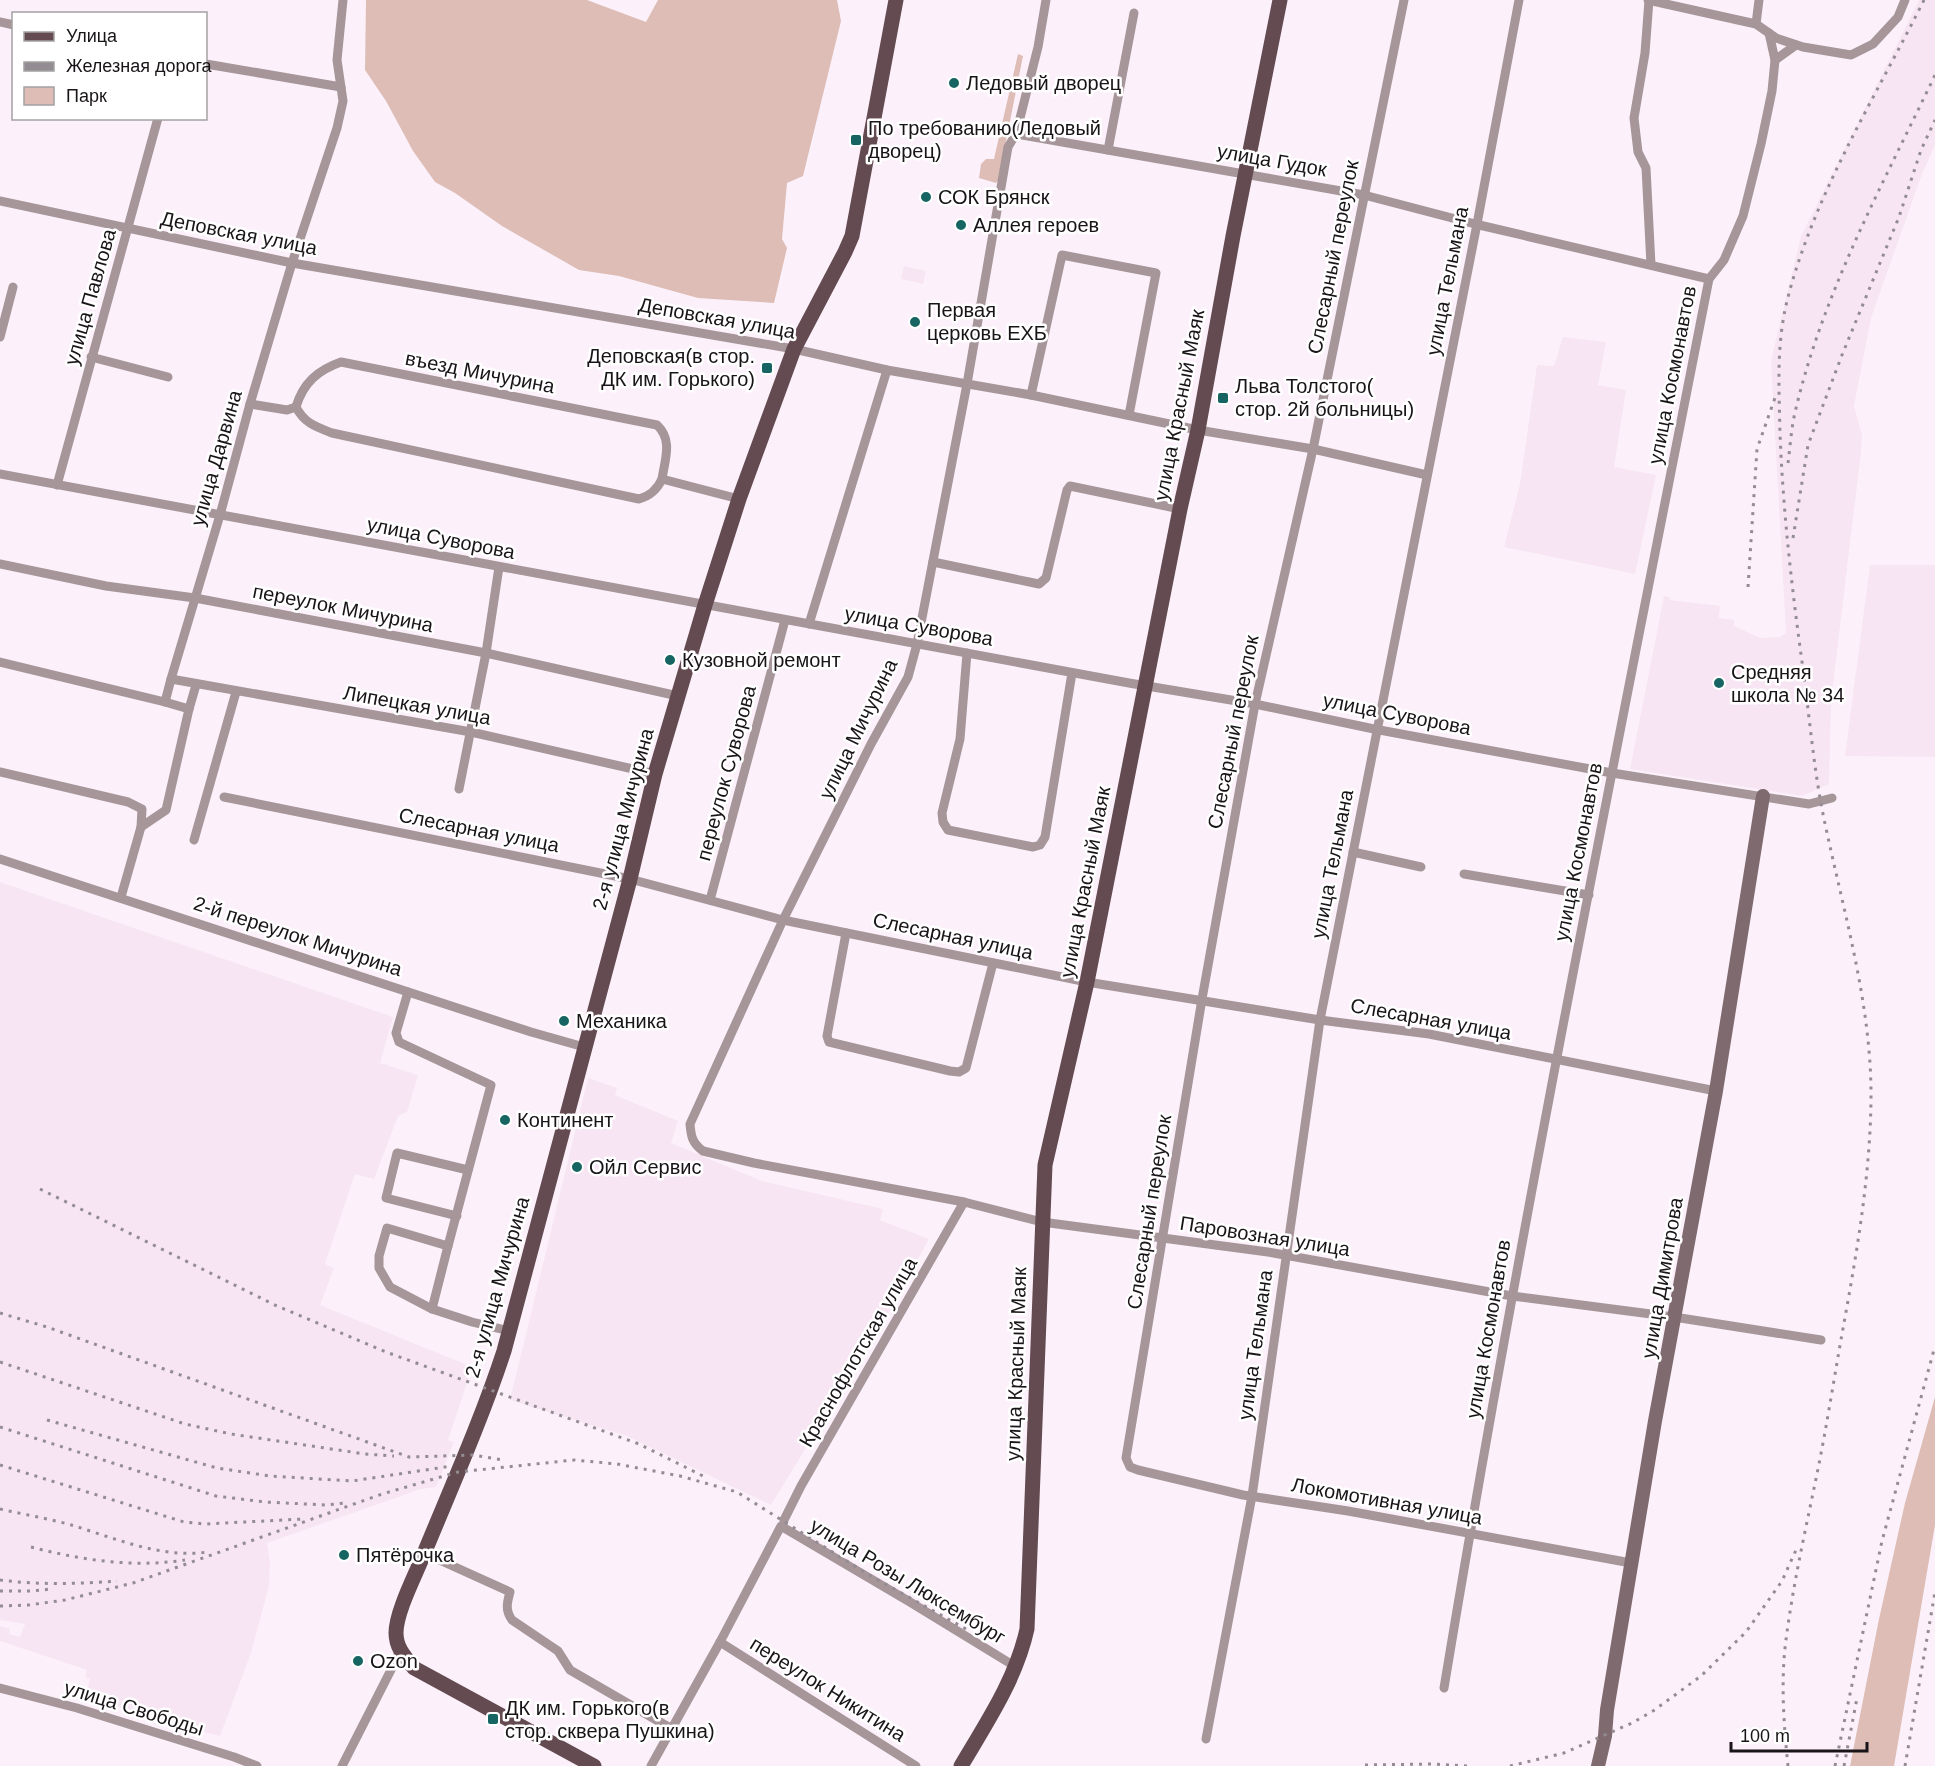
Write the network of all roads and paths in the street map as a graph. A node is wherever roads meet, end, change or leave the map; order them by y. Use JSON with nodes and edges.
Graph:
{"nodes":[{"id":1,"x":344,"y":0,"type":"edge"},
{"id":2,"x":896,"y":0,"type":"edge"},
{"id":3,"x":1046,"y":0,"type":"edge"},
{"id":4,"x":1280,"y":0,"type":"edge"},
{"id":5,"x":1404,"y":0,"type":"edge"},
{"id":6,"x":1519,"y":0,"type":"edge"},
{"id":7,"x":1649,"y":0,"type":"edge"},
{"id":8,"x":1759,"y":0,"type":"edge"},
{"id":9,"x":1905,"y":0,"type":"edge"},
{"id":10,"x":1134,"y":13,"type":"dead end"},
{"id":11,"x":1756,"y":24,"type":"junction"},
{"id":12,"x":1769,"y":33,"type":"junction"},
{"id":13,"x":1796,"y":45,"type":"junction"},
{"id":14,"x":1775,"y":60,"type":"junction"},
{"id":15,"x":207,"y":64,"type":"edge"},
{"id":16,"x":341,"y":87,"type":"junction"},
{"id":17,"x":157,"y":120,"type":"edge"},
{"id":18,"x":1016,"y":134,"type":"junction"},
{"id":19,"x":1108,"y":150,"type":"junction"},
{"id":20,"x":1246,"y":174,"type":"junction"},
{"id":21,"x":1364,"y":195,"type":"junction"},
{"id":22,"x":0,"y":201,"type":"edge"},
{"id":23,"x":1477,"y":224,"type":"junction"},
{"id":24,"x":129,"y":230,"type":"junction"},
{"id":25,"x":292,"y":263,"type":"junction"},
{"id":26,"x":1651,"y":265,"type":"junction"},
{"id":27,"x":1709,"y":279,"type":"junction"},
{"id":28,"x":13,"y":287,"type":"dead end"},
{"id":29,"x":0,"y":337,"type":"edge"},
{"id":30,"x":794,"y":349,"type":"junction"},
{"id":31,"x":91,"y":357,"type":"junction"},
{"id":32,"x":887,"y":369,"type":"junction"},
{"id":33,"x":168,"y":377,"type":"dead end"},
{"id":34,"x":967,"y":384,"type":"junction"},
{"id":35,"x":1031,"y":395,"type":"junction"},
{"id":36,"x":250,"y":404,"type":"junction"},
{"id":37,"x":296,"y":407,"type":"junction"},
{"id":38,"x":1129,"y":415,"type":"junction"},
{"id":39,"x":1198,"y":430,"type":"junction"},
{"id":40,"x":1313,"y":449,"type":"junction"},
{"id":41,"x":0,"y":474,"type":"edge"},
{"id":42,"x":1427,"y":475,"type":"junction"},
{"id":43,"x":662,"y":479,"type":"junction"},
{"id":44,"x":57,"y":485,"type":"junction"},
{"id":45,"x":740,"y":499,"type":"junction"},
{"id":46,"x":1180,"y":509,"type":"junction"},
{"id":47,"x":220,"y":515,"type":"junction"},
{"id":48,"x":933,"y":562,"type":"junction"},
{"id":49,"x":0,"y":564,"type":"edge"},
{"id":50,"x":499,"y":567,"type":"junction"},
{"id":51,"x":195,"y":598,"type":"junction"},
{"id":52,"x":705,"y":605,"type":"junction"},
{"id":53,"x":785,"y":620,"type":"junction"},
{"id":54,"x":809,"y":624,"type":"junction"},
{"id":55,"x":917,"y":644,"type":"junction"},
{"id":56,"x":486,"y":653,"type":"junction"},
{"id":57,"x":967,"y":653,"type":"junction"},
{"id":58,"x":0,"y":662,"type":"edge"},
{"id":59,"x":1072,"y":673,"type":"junction"},
{"id":60,"x":171,"y":679,"type":"junction"},
{"id":61,"x":196,"y":685,"type":"junction"},
{"id":62,"x":1145,"y":686,"type":"junction"},
{"id":63,"x":236,"y":692,"type":"junction"},
{"id":64,"x":678,"y":696,"type":"junction"},
{"id":65,"x":165,"y":702,"type":"junction"},
{"id":66,"x":1255,"y":704,"type":"junction"},
{"id":67,"x":189,"y":709,"type":"junction"},
{"id":68,"x":1377,"y":729,"type":"junction"},
{"id":69,"x":471,"y":732,"type":"junction"},
{"id":70,"x":0,"y":772,"type":"edge"},
{"id":71,"x":1612,"y":773,"type":"junction"},
{"id":72,"x":655,"y":774,"type":"junction"},
{"id":73,"x":459,"y":789,"type":"dead end"},
{"id":74,"x":1763,"y":796,"type":"junction"},
{"id":75,"x":224,"y":797,"type":"dead end"},
{"id":76,"x":1832,"y":798,"type":"dead end"},
{"id":77,"x":141,"y":827,"type":"junction"},
{"id":78,"x":194,"y":840,"type":"dead end"},
{"id":79,"x":1353,"y":852,"type":"junction"},
{"id":80,"x":0,"y":859,"type":"edge"},
{"id":81,"x":1421,"y":867,"type":"dead end"},
{"id":82,"x":1464,"y":874,"type":"dead end"},
{"id":83,"x":630,"y":879,"type":"junction"},
{"id":84,"x":1589,"y":895,"type":"junction"},
{"id":85,"x":121,"y":897,"type":"junction"},
{"id":86,"x":710,"y":900,"type":"junction"},
{"id":87,"x":783,"y":920,"type":"junction"},
{"id":88,"x":846,"y":933,"type":"junction"},
{"id":89,"x":993,"y":963,"type":"junction"},
{"id":90,"x":1087,"y":982,"type":"junction"},
{"id":91,"x":408,"y":992,"type":"junction"},
{"id":92,"x":1202,"y":999,"type":"junction"},
{"id":93,"x":1320,"y":1020,"type":"junction"},
{"id":94,"x":584,"y":1047,"type":"junction"},
{"id":95,"x":1556,"y":1060,"type":"junction"},
{"id":96,"x":1716,"y":1091,"type":"junction"},
{"id":97,"x":690,"y":1124,"type":"joint"},
{"id":98,"x":468,"y":1170,"type":"junction"},
{"id":99,"x":964,"y":1202,"type":"junction"},
{"id":100,"x":457,"y":1216,"type":"junction"},
{"id":101,"x":1042,"y":1222,"type":"junction"},
{"id":102,"x":1163,"y":1238,"type":"junction"},
{"id":103,"x":448,"y":1246,"type":"junction"},
{"id":104,"x":1286,"y":1255,"type":"junction"},
{"id":105,"x":1512,"y":1296,"type":"junction"},
{"id":106,"x":432,"y":1309,"type":"junction"},
{"id":107,"x":1674,"y":1317,"type":"junction"},
{"id":108,"x":509,"y":1331,"type":"junction"},
{"id":109,"x":1821,"y":1340,"type":"dead end"},
{"id":110,"x":1138,"y":1470,"type":"joint"},
{"id":111,"x":1252,"y":1496,"type":"junction"},
{"id":112,"x":782,"y":1523,"type":"junction"},
{"id":113,"x":1469,"y":1533,"type":"junction"},
{"id":114,"x":424,"y":1553,"type":"junction"},
{"id":115,"x":1631,"y":1563,"type":"junction"},
{"id":116,"x":720,"y":1642,"type":"junction"},
{"id":117,"x":400,"y":1650,"type":"junction"},
{"id":118,"x":1016,"y":1667,"type":"junction"},
{"id":119,"x":0,"y":1688,"type":"edge"},
{"id":120,"x":1444,"y":1688,"type":"dead end"},
{"id":121,"x":672,"y":1729,"type":"junction"},
{"id":122,"x":1206,"y":1739,"type":"dead end"},
{"id":123,"x":256,"y":1766,"type":"edge"},
{"id":124,"x":342,"y":1766,"type":"edge"},
{"id":125,"x":594,"y":1766,"type":"edge"},
{"id":126,"x":651,"y":1766,"type":"edge"},
{"id":127,"x":916,"y":1766,"type":"edge"},
{"id":128,"x":961,"y":1766,"type":"edge"},
{"id":129,"x":1598,"y":1766,"type":"edge"}],
"edges":[{"from":1,"to":16,"type":"street","name":"улица Дарвина"},
{"from":2,"to":30,"type":"main road","name":"2-я улица Мичурина"},
{"from":3,"to":18,"type":"street"},
{"from":4,"to":20,"type":"main road","name":"улица Красный Маяк"},
{"from":5,"to":21,"type":"street","name":"Слесарный переулок"},
{"from":6,"to":23,"type":"street","name":"улица Тельмана"},
{"from":7,"to":11,"type":"street"},
{"from":7,"to":26,"type":"street"},
{"from":8,"to":11,"type":"street"},
{"from":9,"to":13,"type":"street"},
{"from":10,"to":19,"type":"street"},
{"from":11,"to":12,"type":"street"},
{"from":12,"to":13,"type":"street"},
{"from":12,"to":14,"type":"street","name":"улица Космонавтов"},
{"from":13,"to":14,"type":"street"},
{"from":14,"to":27,"type":"street","name":"улица Космонавтов"},
{"from":15,"to":16,"type":"street"},
{"from":16,"to":25,"type":"street","name":"улица Дарвина"},
{"from":17,"to":24,"type":"street","name":"улица Павлова"},
{"from":18,"to":19,"type":"street","name":"улица Гудок"},
{"from":18,"to":34,"type":"street","name":"улица Мичурина"},
{"from":19,"to":20,"type":"street","name":"улица Гудок"},
{"from":20,"to":21,"type":"street","name":"улица Гудок"},
{"from":20,"to":39,"type":"main road","name":"улица Красный Маяк"},
{"from":21,"to":23,"type":"street","name":"улица Гудок"},
{"from":21,"to":40,"type":"street","name":"Слесарный переулок"},
{"from":22,"to":24,"type":"street","name":"Деповская улица"},
{"from":23,"to":26,"type":"street","name":"улица Гудок"},
{"from":23,"to":42,"type":"street","name":"улица Тельмана"},
{"from":24,"to":25,"type":"street","name":"Деповская улица"},
{"from":24,"to":31,"type":"street","name":"улица Павлова"},
{"from":25,"to":30,"type":"street","name":"Деповская улица"},
{"from":25,"to":36,"type":"street","name":"улица Дарвина"},
{"from":26,"to":27,"type":"street","name":"улица Гудок"},
{"from":27,"to":71,"type":"street","name":"улица Космонавтов"},
{"from":28,"to":29,"type":"street"},
{"from":30,"to":32,"type":"street","name":"Деповская улица"},
{"from":30,"to":45,"type":"main road","name":"2-я улица Мичурина"},
{"from":31,"to":33,"type":"street"},
{"from":31,"to":44,"type":"street","name":"улица Павлова"},
{"from":32,"to":34,"type":"street","name":"Деповская улица"},
{"from":32,"to":54,"type":"street"},
{"from":34,"to":35,"type":"street","name":"Деповская улица"},
{"from":34,"to":48,"type":"street","name":"улица Мичурина"},
{"from":35,"to":38,"type":"street","name":"Деповская улица"},
{"from":35,"to":38,"type":"street"},
{"from":36,"to":37,"type":"street"},
{"from":36,"to":47,"type":"street","name":"улица Дарвина"},
{"from":37,"to":43,"type":"street"},
{"from":37,"to":43,"type":"street","name":"въезд Мичурина"},
{"from":38,"to":39,"type":"street","name":"Деповская улица"},
{"from":39,"to":40,"type":"street","name":"Деповская улица"},
{"from":39,"to":46,"type":"main road","name":"улица Красный Маяк"},
{"from":40,"to":42,"type":"street","name":"Деповская улица"},
{"from":40,"to":66,"type":"street","name":"Слесарный переулок"},
{"from":41,"to":44,"type":"street","name":"улица Суворова"},
{"from":42,"to":68,"type":"street","name":"улица Тельмана"},
{"from":43,"to":45,"type":"street"},
{"from":44,"to":47,"type":"street","name":"улица Суворова"},
{"from":45,"to":52,"type":"main road","name":"2-я улица Мичурина"},
{"from":46,"to":48,"type":"street"},
{"from":46,"to":62,"type":"main road","name":"улица Красный Маяк"},
{"from":47,"to":50,"type":"street","name":"улица Суворова"},
{"from":47,"to":51,"type":"street","name":"улица Дарвина"},
{"from":48,"to":55,"type":"street","name":"улица Мичурина"},
{"from":49,"to":51,"type":"street","name":"переулок Мичурина"},
{"from":50,"to":52,"type":"street","name":"улица Суворова"},
{"from":50,"to":56,"type":"street"},
{"from":51,"to":56,"type":"street","name":"переулок Мичурина"},
{"from":51,"to":60,"type":"street","name":"улица Дарвина"},
{"from":52,"to":53,"type":"street","name":"улица Суворова"},
{"from":52,"to":64,"type":"main road","name":"2-я улица Мичурина"},
{"from":53,"to":54,"type":"street","name":"улица Суворова"},
{"from":53,"to":86,"type":"street","name":"переулок Суворова"},
{"from":54,"to":55,"type":"street","name":"улица Суворова"},
{"from":55,"to":57,"type":"street","name":"улица Суворова"},
{"from":55,"to":87,"type":"street","name":"улица Мичурина"},
{"from":56,"to":64,"type":"street","name":"переулок Мичурина"},
{"from":56,"to":69,"type":"street"},
{"from":57,"to":59,"type":"street","name":"улица Суворова"},
{"from":57,"to":59,"type":"street"},
{"from":58,"to":65,"type":"street"},
{"from":59,"to":62,"type":"street","name":"улица Суворова"},
{"from":60,"to":61,"type":"street","name":"Липецкая улица"},
{"from":60,"to":65,"type":"street","name":"улица Дарвина"},
{"from":61,"to":63,"type":"street","name":"Липецкая улица"},
{"from":61,"to":67,"type":"street"},
{"from":62,"to":66,"type":"street","name":"улица Суворова"},
{"from":62,"to":90,"type":"main road","name":"улица Красный Маяк"},
{"from":63,"to":69,"type":"street","name":"Липецкая улица"},
{"from":63,"to":78,"type":"street"},
{"from":64,"to":72,"type":"main road","name":"2-я улица Мичурина"},
{"from":65,"to":67,"type":"street"},
{"from":66,"to":68,"type":"street","name":"улица Суворова"},
{"from":66,"to":92,"type":"street","name":"Слесарный переулок"},
{"from":67,"to":77,"type":"street"},
{"from":68,"to":71,"type":"street","name":"улица Суворова"},
{"from":68,"to":79,"type":"street","name":"улица Тельмана"},
{"from":69,"to":72,"type":"street","name":"Липецкая улица"},
{"from":69,"to":73,"type":"street"},
{"from":70,"to":77,"type":"street"},
{"from":71,"to":74,"type":"street","name":"улица Суворова"},
{"from":71,"to":84,"type":"street","name":"улица Космонавтов"},
{"from":72,"to":83,"type":"main road","name":"2-я улица Мичурина"},
{"from":74,"to":76,"type":"street","name":"улица Суворова"},
{"from":74,"to":96,"type":"street","name":"улица Димитрова"},
{"from":75,"to":83,"type":"street","name":"Слесарная улица"},
{"from":77,"to":85,"type":"street"},
{"from":79,"to":81,"type":"street"},
{"from":79,"to":93,"type":"street","name":"улица Тельмана"},
{"from":80,"to":85,"type":"street","name":"2-й переулок Мичурина"},
{"from":82,"to":84,"type":"street"},
{"from":83,"to":86,"type":"street","name":"Слесарная улица"},
{"from":83,"to":94,"type":"main road","name":"2-я улица Мичурина"},
{"from":84,"to":95,"type":"street","name":"улица Космонавтов"},
{"from":85,"to":91,"type":"street","name":"2-й переулок Мичурина"},
{"from":86,"to":87,"type":"street","name":"Слесарная улица"},
{"from":87,"to":88,"type":"street","name":"Слесарная улица"},
{"from":87,"to":97,"type":"street","name":"улица Мичурина"},
{"from":88,"to":89,"type":"street","name":"Слесарная улица"},
{"from":88,"to":89,"type":"street"},
{"from":89,"to":90,"type":"street","name":"Слесарная улица"},
{"from":90,"to":92,"type":"street","name":"Слесарная улица"},
{"from":90,"to":101,"type":"main road","name":"улица Красный Маяк"},
{"from":91,"to":94,"type":"street","name":"2-й переулок Мичурина"},
{"from":91,"to":98,"type":"street"},
{"from":92,"to":93,"type":"street","name":"Слесарная улица"},
{"from":92,"to":102,"type":"street","name":"Слесарный переулок"},
{"from":93,"to":95,"type":"street","name":"Слесарная улица"},
{"from":93,"to":104,"type":"street","name":"улица Тельмана"},
{"from":94,"to":108,"type":"main road","name":"2-я улица Мичурина"},
{"from":95,"to":96,"type":"street","name":"Слесарная улица"},
{"from":95,"to":105,"type":"street","name":"улица Космонавтов"},
{"from":96,"to":107,"type":"street","name":"улица Димитрова"},
{"from":97,"to":99,"type":"street","name":"Паровозная улица"},
{"from":98,"to":100,"type":"street"},
{"from":98,"to":100,"type":"street"},
{"from":99,"to":101,"type":"street","name":"Паровозная улица"},
{"from":99,"to":112,"type":"street","name":"Краснофлотская улица"},
{"from":100,"to":103,"type":"street"},
{"from":101,"to":102,"type":"street","name":"Паровозная улица"},
{"from":101,"to":118,"type":"main road","name":"улица Красный Маяк"},
{"from":102,"to":104,"type":"street","name":"Паровозная улица"},
{"from":102,"to":110,"type":"street","name":"Слесарный переулок"},
{"from":103,"to":106,"type":"street"},
{"from":103,"to":106,"type":"street"},
{"from":104,"to":105,"type":"street","name":"Паровозная улица"},
{"from":104,"to":111,"type":"street","name":"улица Тельмана"},
{"from":105,"to":107,"type":"street","name":"Паровозная улица"},
{"from":105,"to":113,"type":"street","name":"улица Космонавтов"},
{"from":106,"to":108,"type":"street"},
{"from":107,"to":109,"type":"street","name":"Паровозная улица"},
{"from":107,"to":115,"type":"street","name":"улица Димитрова"},
{"from":108,"to":114,"type":"main road","name":"2-я улица Мичурина"},
{"from":110,"to":111,"type":"street","name":"Локомотивная улица"},
{"from":111,"to":113,"type":"street","name":"Локомотивная улица"},
{"from":111,"to":122,"type":"street","name":"улица Тельмана"},
{"from":112,"to":116,"type":"street","name":"Краснофлотская улица"},
{"from":112,"to":118,"type":"street","name":"улица Розы Люксембург"},
{"from":113,"to":115,"type":"street","name":"Локомотивная улица"},
{"from":113,"to":120,"type":"street","name":"улица Космонавтов"},
{"from":114,"to":117,"type":"main road","name":"2-я улица Мичурина"},
{"from":114,"to":121,"type":"street"},
{"from":115,"to":129,"type":"street","name":"улица Димитрова"},
{"from":116,"to":121,"type":"street","name":"Краснофлотская улица"},
{"from":116,"to":127,"type":"street","name":"переулок Никитина"},
{"from":117,"to":124,"type":"street"},
{"from":117,"to":125,"type":"main road"},
{"from":118,"to":128,"type":"main road","name":"улица Красный Маяк"},
{"from":119,"to":123,"type":"street","name":"улица Свободы"},
{"from":121,"to":126,"type":"street","name":"Краснофлотская улица"}]}
